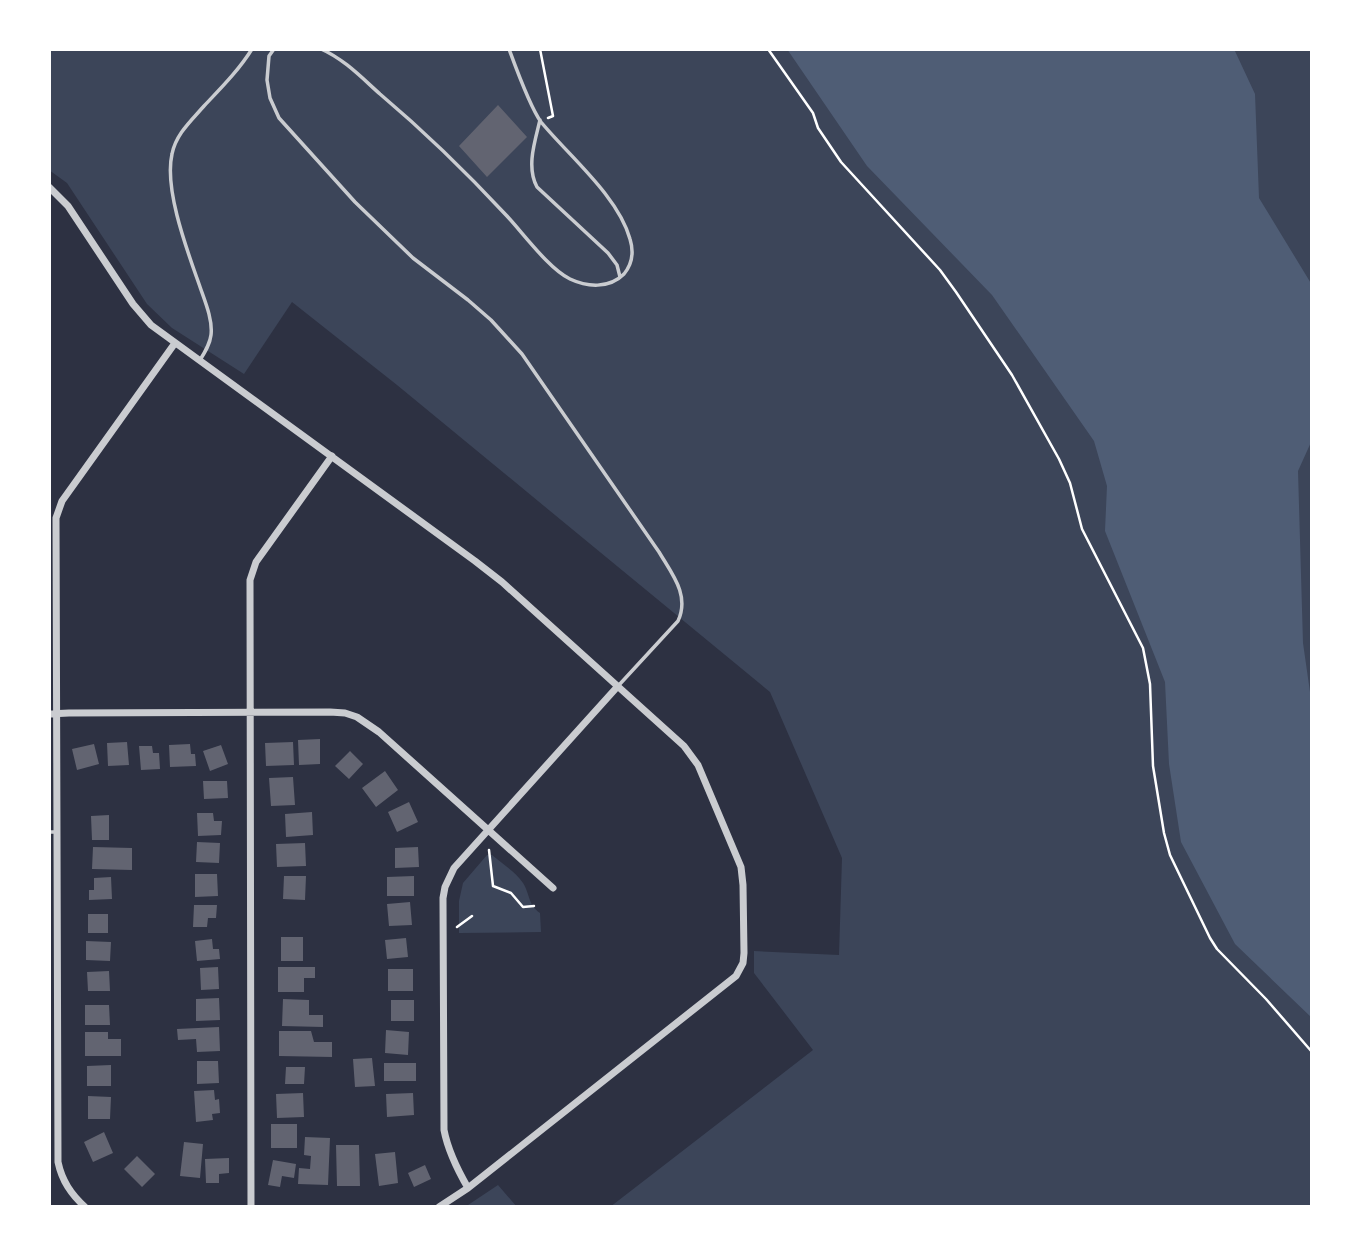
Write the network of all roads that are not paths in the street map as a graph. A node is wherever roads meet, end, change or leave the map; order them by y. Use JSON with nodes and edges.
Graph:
{"nodes":[{"id":1,"x":253,"y":49,"type":"edge"},
{"id":2,"x":274,"y":49,"type":"edge"},
{"id":3,"x":321,"y":49,"type":"edge"},
{"id":4,"x":509,"y":49,"type":"edge"},
{"id":5,"x":540,"y":120,"type":"junction"},
{"id":6,"x":49,"y":187,"type":"edge"},
{"id":7,"x":620,"y":277,"type":"junction"},
{"id":8,"x":175,"y":343,"type":"junction"},
{"id":9,"x":200,"y":361,"type":"junction"},
{"id":10,"x":332,"y":456,"type":"junction"},
{"id":11,"x":52,"y":518,"type":"edge"},
{"id":12,"x":618,"y":686,"type":"junction"},
{"id":13,"x":250,"y":712,"type":"junction"},
{"id":14,"x":53,"y":714,"type":"edge"},
{"id":15,"x":488,"y":831,"type":"junction"},
{"id":16,"x":53,"y":832,"type":"edge"},
{"id":17,"x":553,"y":888,"type":"dead end"},
{"id":18,"x":53,"y":1137,"type":"edge"},
{"id":19,"x":468,"y":1188,"type":"junction"},
{"id":20,"x":85,"y":1207,"type":"edge"},
{"id":21,"x":251,"y":1207,"type":"edge"},
{"id":22,"x":439,"y":1207,"type":"edge"}],
"edges":[{"from":1,"to":9,"type":"lane"},
{"from":2,"to":12,"type":"lane"},
{"from":3,"to":7,"type":"lane"},
{"from":4,"to":5,"type":"lane"},
{"from":5,"to":7,"type":"lane"},
{"from":5,"to":7,"type":"lane"},
{"from":6,"to":8,"type":"street"},
{"from":8,"to":9,"type":"street"},
{"from":8,"to":11,"type":"street"},
{"from":9,"to":10,"type":"street"},
{"from":10,"to":12,"type":"street"},
{"from":10,"to":13,"type":"street"},
{"from":11,"to":14,"type":"street"},
{"from":12,"to":15,"type":"street"},
{"from":12,"to":19,"type":"street"},
{"from":13,"to":14,"type":"street"},
{"from":13,"to":15,"type":"street"},
{"from":13,"to":21,"type":"street"},
{"from":14,"to":16,"type":"street"},
{"from":15,"to":17,"type":"street"},
{"from":15,"to":19,"type":"street"},
{"from":16,"to":18,"type":"street"},
{"from":18,"to":20,"type":"street"},
{"from":19,"to":22,"type":"street"}]}
